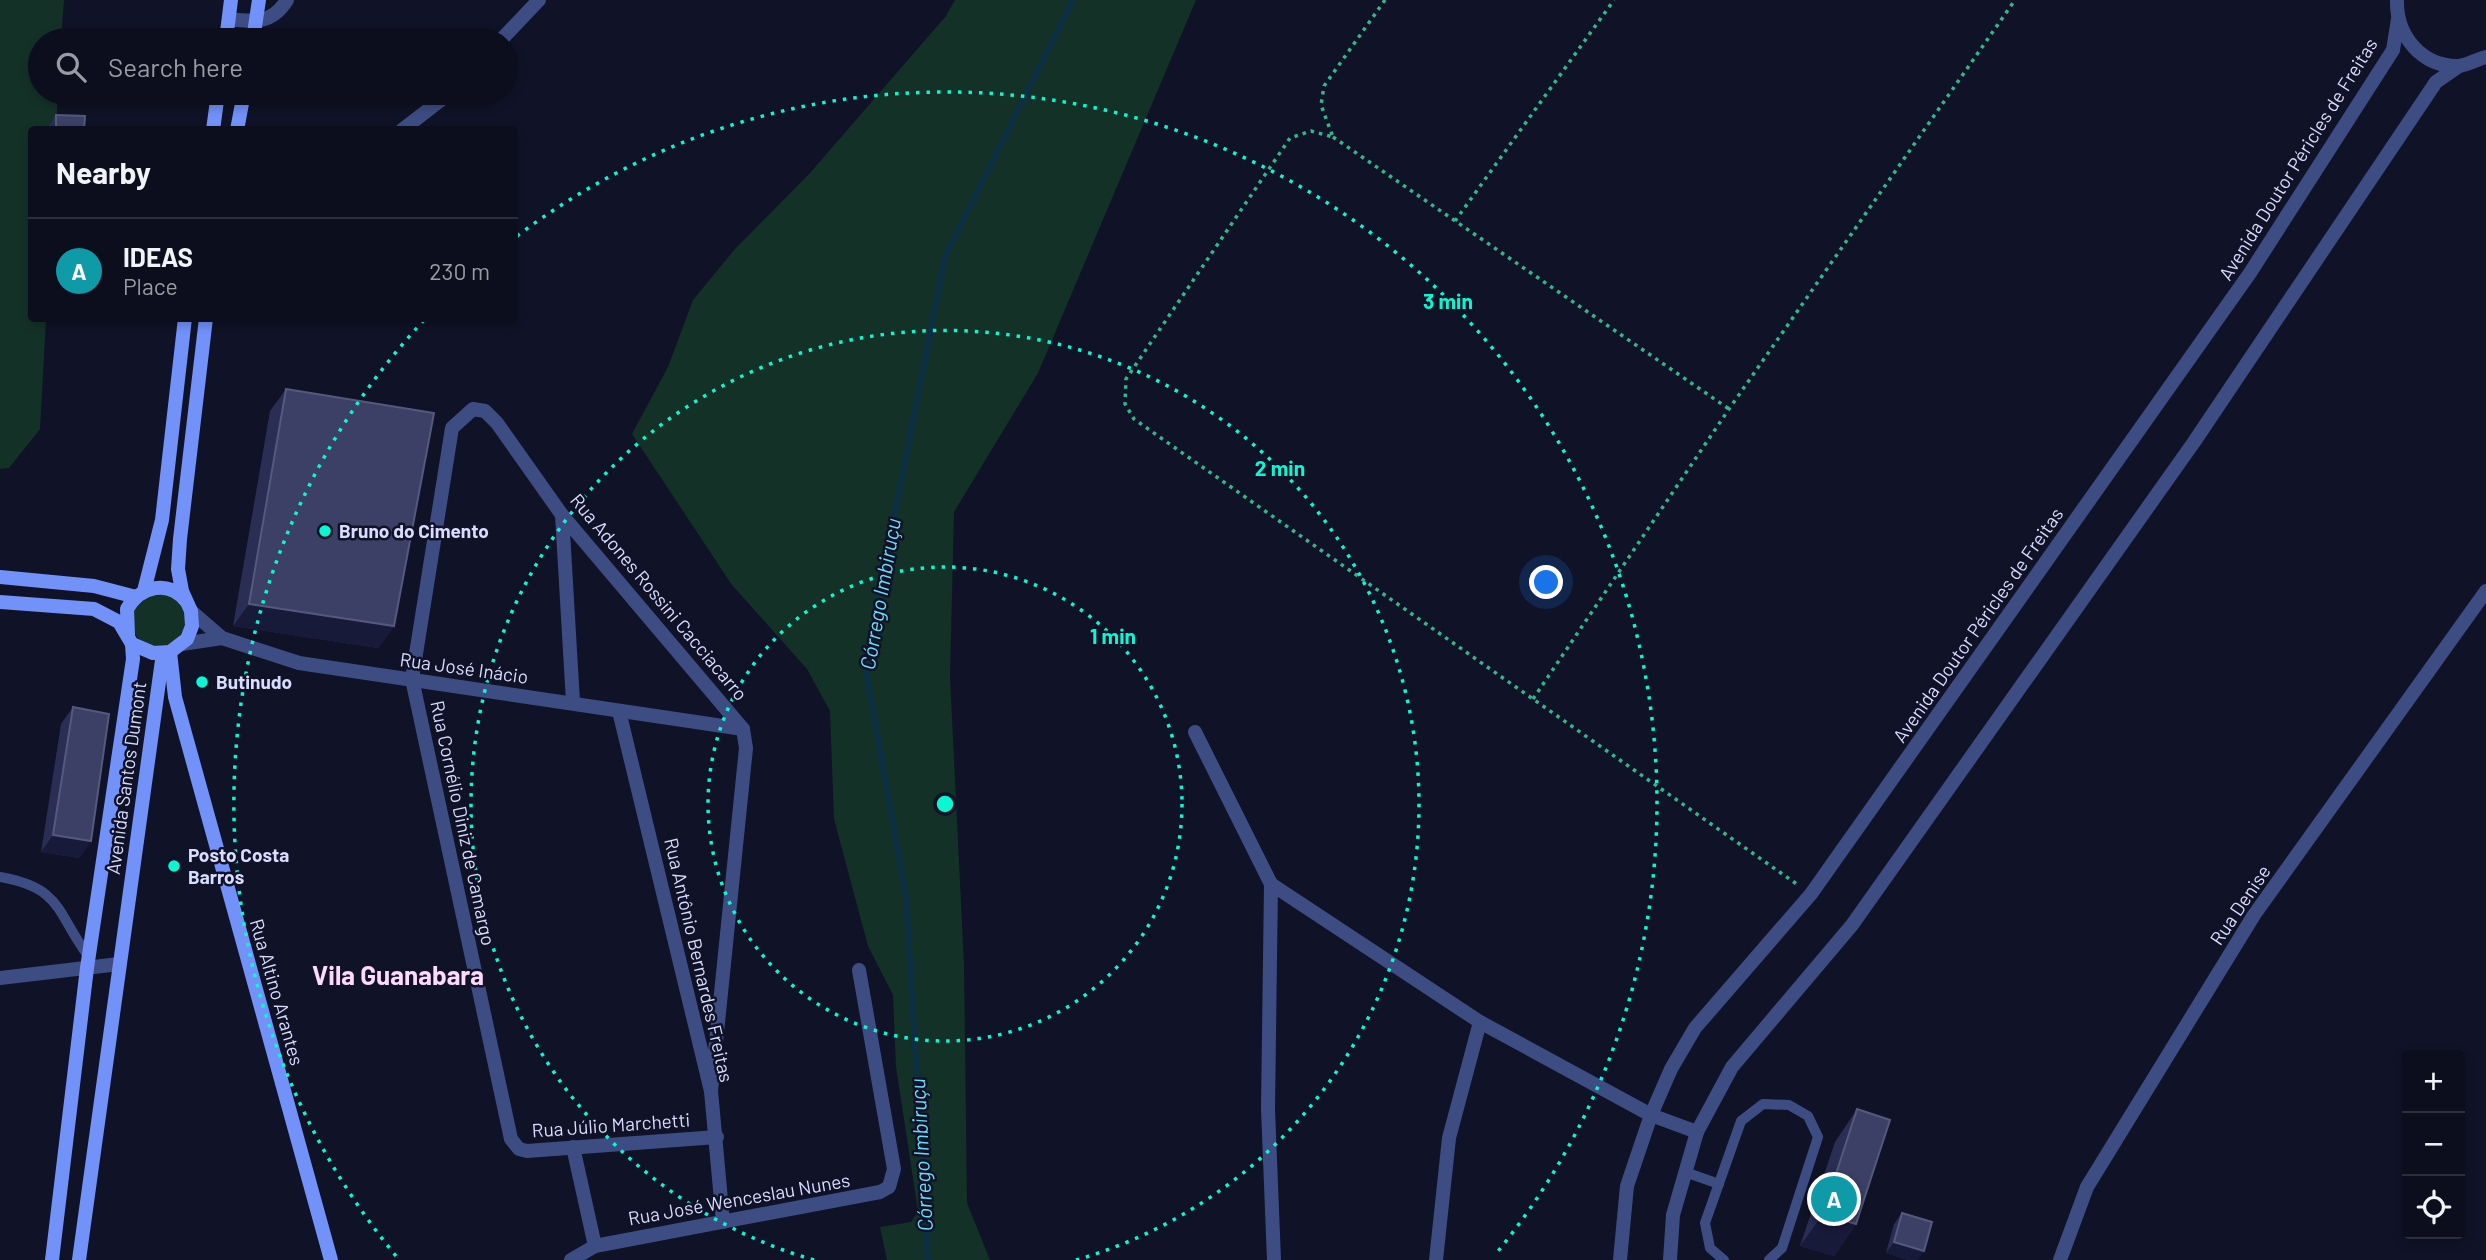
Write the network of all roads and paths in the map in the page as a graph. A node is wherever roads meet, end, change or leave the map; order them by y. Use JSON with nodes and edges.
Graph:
{"nodes":[{"id":1,"x":232,"y":0,"type":"edge"},
{"id":2,"x":259,"y":0,"type":"edge"},
{"id":3,"x":287,"y":0,"type":"edge"},
{"id":4,"x":539,"y":0,"type":"edge"},
{"id":5,"x":1385,"y":0,"type":"edge"},
{"id":6,"x":1614,"y":0,"type":"edge"},
{"id":7,"x":2015,"y":0,"type":"edge"},
{"id":8,"x":2397,"y":0,"type":"edge"},
{"id":9,"x":229,"y":19,"type":"junction"},
{"id":10,"x":2398,"y":19,"type":"junction"},
{"id":11,"x":257,"y":22,"type":"junction"},
{"id":12,"x":228,"y":28,"type":"edge"},
{"id":13,"x":256,"y":28,"type":"edge"},
{"id":14,"x":512,"y":28,"type":"edge"},
{"id":15,"x":2486,"y":57,"type":"edge"},
{"id":16,"x":2459,"y":66,"type":"junction"},
{"id":17,"x":216,"y":105,"type":"edge"},
{"id":18,"x":242,"y":105,"type":"edge"},
{"id":19,"x":434,"y":105,"type":"edge"},
{"id":20,"x":213,"y":126,"type":"edge"},
{"id":21,"x":238,"y":126,"type":"edge"},
{"id":22,"x":407,"y":126,"type":"edge"},
{"id":23,"x":1333,"y":137,"type":"junction"},
{"id":24,"x":1455,"y":221,"type":"junction"},
{"id":25,"x":185,"y":322,"type":"edge"},
{"id":26,"x":206,"y":322,"type":"edge"},
{"id":27,"x":1728,"y":409,"type":"junction"},
{"id":28,"x":562,"y":515,"type":"junction"},
{"id":29,"x":0,"y":577,"type":"edge"},
{"id":30,"x":2486,"y":591,"type":"edge"},
{"id":31,"x":140,"y":594,"type":"junction"},
{"id":32,"x":0,"y":602,"type":"edge"},
{"id":33,"x":190,"y":608,"type":"junction"},
{"id":34,"x":222,"y":638,"type":"junction"},
{"id":35,"x":130,"y":640,"type":"junction"},
{"id":36,"x":172,"y":650,"type":"junction"},
{"id":37,"x":412,"y":680,"type":"junction"},
{"id":38,"x":1533,"y":699,"type":"junction"},
{"id":39,"x":573,"y":702,"type":"junction"},
{"id":40,"x":619,"y":711,"type":"junction"},
{"id":41,"x":743,"y":729,"type":"junction"},
{"id":42,"x":1195,"y":732,"type":"dead end"},
{"id":43,"x":0,"y":877,"type":"edge"},
{"id":44,"x":1271,"y":884,"type":"junction"},
{"id":45,"x":1811,"y":894,"type":"junction"},
{"id":46,"x":88,"y":963,"type":"junction"},
{"id":47,"x":119,"y":964,"type":"junction"},
{"id":48,"x":859,"y":970,"type":"dead end"},
{"id":49,"x":0,"y":978,"type":"edge"},
{"id":50,"x":1480,"y":1022,"type":"junction"},
{"id":51,"x":711,"y":1091,"type":"junction"},
{"id":52,"x":1651,"y":1115,"type":"junction"},
{"id":53,"x":1697,"y":1132,"type":"junction"},
{"id":54,"x":718,"y":1137,"type":"junction"},
{"id":55,"x":511,"y":1139,"type":"joint"},
{"id":56,"x":573,"y":1147,"type":"junction"},
{"id":57,"x":1685,"y":1172,"type":"junction"},
{"id":58,"x":1718,"y":1184,"type":"junction"},
{"id":59,"x":723,"y":1222,"type":"junction"},
{"id":60,"x":595,"y":1246,"type":"junction"},
{"id":61,"x":52,"y":1260,"type":"edge"},
{"id":62,"x":79,"y":1260,"type":"edge"},
{"id":63,"x":331,"y":1260,"type":"edge"},
{"id":64,"x":571,"y":1260,"type":"edge"},
{"id":65,"x":1274,"y":1260,"type":"edge"},
{"id":66,"x":1436,"y":1260,"type":"edge"},
{"id":67,"x":1620,"y":1260,"type":"edge"},
{"id":68,"x":1670,"y":1260,"type":"edge"},
{"id":69,"x":1724,"y":1260,"type":"edge"},
{"id":70,"x":1769,"y":1260,"type":"edge"},
{"id":71,"x":2060,"y":1260,"type":"edge"}],
"edges":[{"from":1,"to":9,"type":"street"},
{"from":2,"to":11,"type":"street"},
{"from":3,"to":11,"type":"street"},
{"from":4,"to":14,"type":"street"},
{"from":5,"to":23,"type":"path"},
{"from":6,"to":24,"type":"path"},
{"from":7,"to":27,"type":"path"},
{"from":8,"to":10,"type":"street"},
{"from":9,"to":11,"type":"street"},
{"from":9,"to":12,"type":"street"},
{"from":10,"to":16,"type":"street"},
{"from":10,"to":45,"type":"street","name":"Avenida Doutor Péricles de Freitas"},
{"from":11,"to":13,"type":"street"},
{"from":15,"to":16,"type":"street"},
{"from":16,"to":53,"type":"street"},
{"from":17,"to":20,"type":"street"},
{"from":18,"to":21,"type":"street"},
{"from":19,"to":22,"type":"street"},
{"from":23,"to":24,"type":"path"},
{"from":23,"to":38,"type":"path"},
{"from":24,"to":27,"type":"path"},
{"from":25,"to":31,"type":"street","name":"Avenida Santos Dumont"},
{"from":26,"to":33,"type":"street"},
{"from":27,"to":38,"type":"path"},
{"from":28,"to":37,"type":"street","name":"Rua Adones Rossini Cacciacarro"},
{"from":28,"to":39,"type":"street"},
{"from":28,"to":41,"type":"street","name":"Rua Adones Rossini Cacciacarro"},
{"from":29,"to":31,"type":"street"},
{"from":30,"to":71,"type":"street","name":"Rua Denise"},
{"from":31,"to":33,"type":"street"},
{"from":31,"to":35,"type":"street","name":"Avenida Santos Dumont"},
{"from":32,"to":35,"type":"street"},
{"from":33,"to":34,"type":"street","name":"Rua José Inácio"},
{"from":33,"to":36,"type":"street","name":"Avenida Santos Dumont"},
{"from":34,"to":36,"type":"street"},
{"from":34,"to":37,"type":"street","name":"Rua José Inácio"},
{"from":35,"to":36,"type":"street"},
{"from":35,"to":46,"type":"street","name":"Avenida Santos Dumont"},
{"from":36,"to":47,"type":"street","name":"Avenida Santos Dumont"},
{"from":36,"to":63,"type":"street","name":"Rua Altino Arantes"},
{"from":37,"to":39,"type":"street","name":"Rua José Inácio"},
{"from":37,"to":55,"type":"street","name":"Rua Cornélio Diniz de Camargo"},
{"from":38,"to":45,"type":"path"},
{"from":39,"to":40,"type":"street","name":"Rua José Inácio"},
{"from":40,"to":41,"type":"street","name":"Rua José Inácio"},
{"from":40,"to":51,"type":"street","name":"Rua Antônio Bernardes Freitas"},
{"from":41,"to":51,"type":"street","name":"Rua Adones Rossini Cacciacarro"},
{"from":42,"to":44,"type":"street"},
{"from":43,"to":46,"type":"lane"},
{"from":44,"to":50,"type":"street"},
{"from":44,"to":65,"type":"street"},
{"from":45,"to":52,"type":"street","name":"Avenida Doutor Péricles de Freitas"},
{"from":46,"to":47,"type":"street"},
{"from":46,"to":49,"type":"street"},
{"from":46,"to":61,"type":"street","name":"Avenida Santos Dumont"},
{"from":47,"to":62,"type":"street","name":"Avenida Santos Dumont"},
{"from":48,"to":59,"type":"street","name":"Rua José Wenceslau Nunes"},
{"from":50,"to":52,"type":"street"},
{"from":50,"to":66,"type":"street"},
{"from":51,"to":54,"type":"street","name":"Rua Antônio Bernardes Freitas"},
{"from":52,"to":53,"type":"street"},
{"from":52,"to":67,"type":"street","name":"Avenida Doutor Péricles de Freitas"},
{"from":53,"to":57,"type":"street"},
{"from":54,"to":56,"type":"street","name":"Rua Júlio Marchetti"},
{"from":54,"to":59,"type":"street","name":"Rua Antônio Bernardes Freitas"},
{"from":55,"to":56,"type":"street","name":"Rua Júlio Marchetti"},
{"from":56,"to":60,"type":"street"},
{"from":57,"to":58,"type":"lane"},
{"from":57,"to":68,"type":"street"},
{"from":58,"to":69,"type":"lane"},
{"from":58,"to":70,"type":"lane"},
{"from":59,"to":60,"type":"street","name":"Rua José Wenceslau Nunes"},
{"from":60,"to":64,"type":"street","name":"Rua José Wenceslau Nunes"}]}
